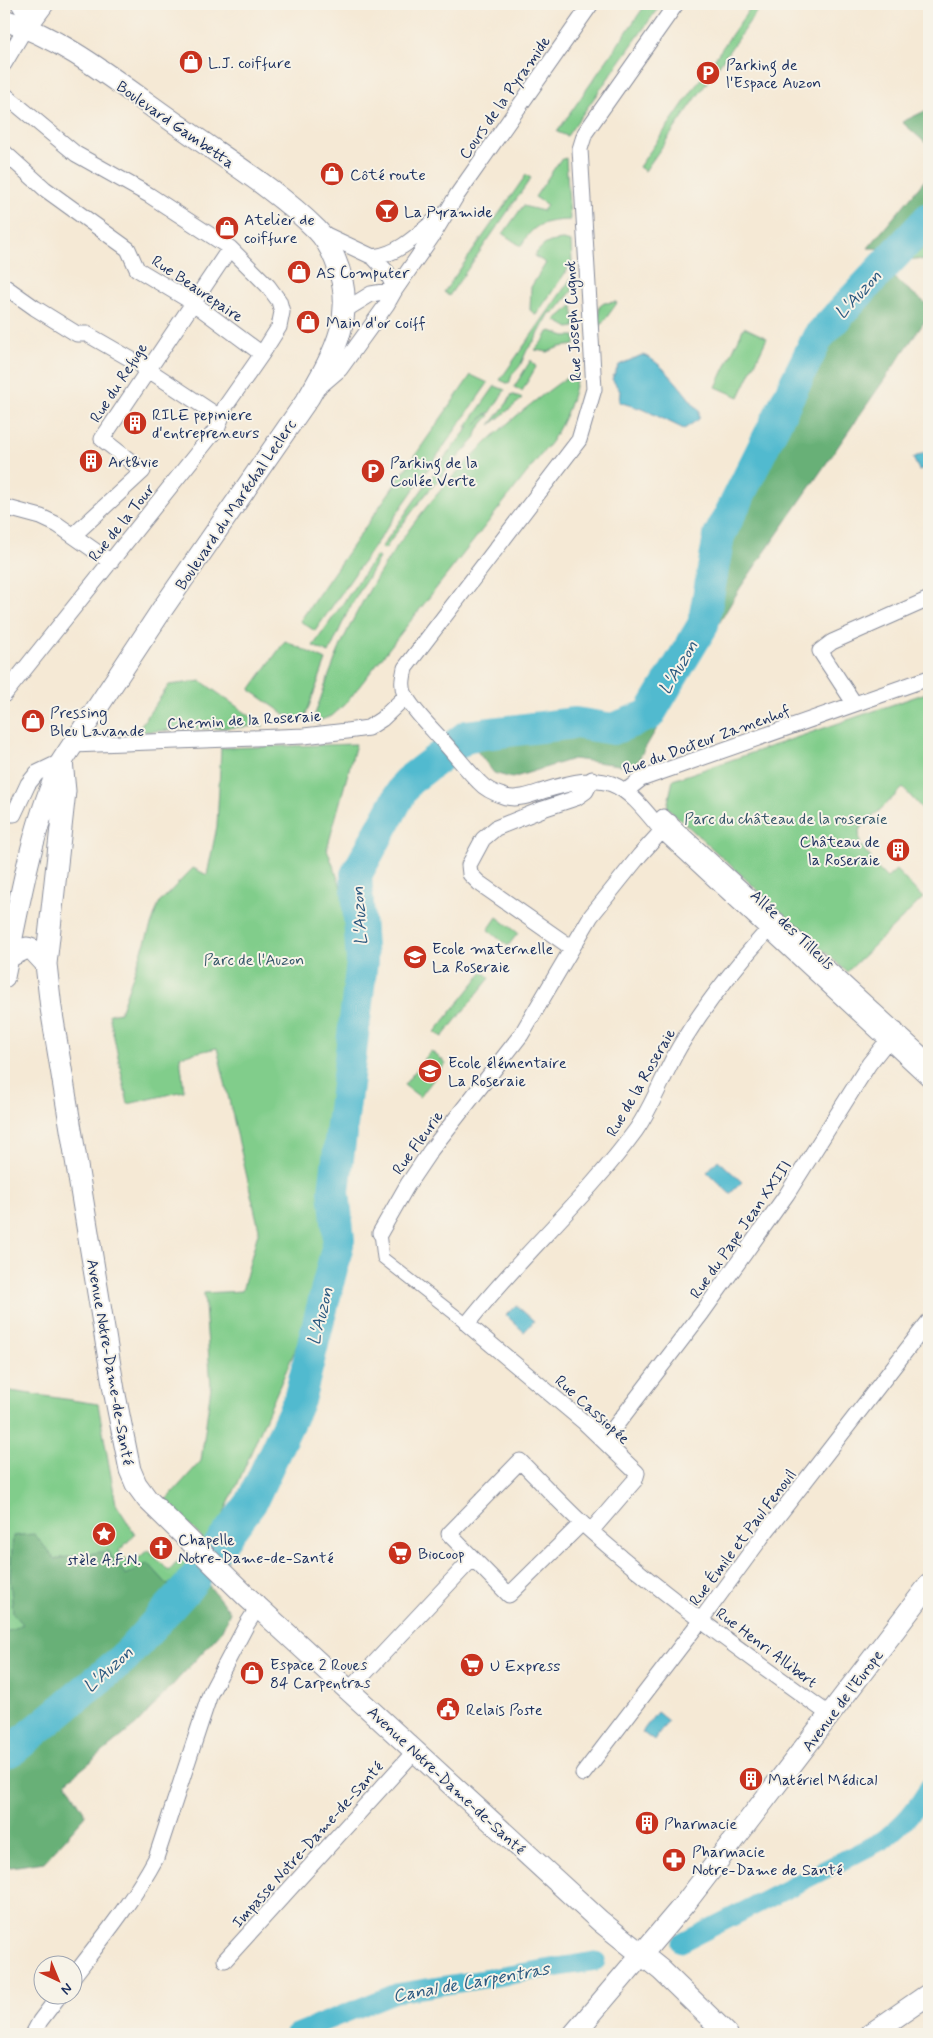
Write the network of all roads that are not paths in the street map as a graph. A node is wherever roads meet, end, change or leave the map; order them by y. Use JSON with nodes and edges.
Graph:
{"nodes":[{"id":1,"x":19,"y":4,"type":"edge"},
{"id":2,"x":43,"y":4,"type":"edge"},
{"id":3,"x":591,"y":4,"type":"edge"},
{"id":4,"x":676,"y":4,"type":"edge"},
{"id":5,"x":4,"y":20,"type":"edge"},
{"id":6,"x":26,"y":27,"type":"junction"},
{"id":7,"x":4,"y":64,"type":"edge"},
{"id":8,"x":4,"y":94,"type":"edge"},
{"id":9,"x":4,"y":152,"type":"edge"},
{"id":10,"x":446,"y":211,"type":"junction"},
{"id":11,"x":318,"y":231,"type":"junction"},
{"id":12,"x":230,"y":248,"type":"junction"},
{"id":13,"x":373,"y":257,"type":"junction"},
{"id":14,"x":4,"y":286,"type":"edge"},
{"id":15,"x":395,"y":290,"type":"junction"},
{"id":16,"x":192,"y":302,"type":"junction"},
{"id":17,"x":346,"y":310,"type":"junction"},
{"id":18,"x":262,"y":354,"type":"junction"},
{"id":19,"x":147,"y":369,"type":"junction"},
{"id":20,"x":308,"y":397,"type":"junction"},
{"id":21,"x":221,"y":418,"type":"junction"},
{"id":22,"x":4,"y":507,"type":"edge"},
{"id":23,"x":74,"y":535,"type":"junction"},
{"id":24,"x":111,"y":562,"type":"junction"},
{"id":25,"x":929,"y":599,"type":"edge"},
{"id":26,"x":929,"y":678,"type":"edge"},
{"id":27,"x":4,"y":694,"type":"edge"},
{"id":28,"x":406,"y":696,"type":"junction"},
{"id":29,"x":854,"y":703,"type":"junction"},
{"id":30,"x":67,"y":753,"type":"junction"},
{"id":31,"x":592,"y":779,"type":"junction"},
{"id":32,"x":626,"y":790,"type":"junction"},
{"id":33,"x":4,"y":814,"type":"edge"},
{"id":34,"x":666,"y":827,"type":"junction"},
{"id":35,"x":772,"y":925,"type":"junction"},
{"id":36,"x":572,"y":948,"type":"junction"},
{"id":37,"x":46,"y":964,"type":"junction"},
{"id":38,"x":6,"y":967,"type":"edge"},
{"id":39,"x":892,"y":1035,"type":"junction"},
{"id":40,"x":929,"y":1061,"type":"edge"},
{"id":41,"x":929,"y":1079,"type":"edge"},
{"id":42,"x":380,"y":1234,"type":"joint"},
{"id":43,"x":929,"y":1321,"type":"edge"},
{"id":44,"x":467,"y":1324,"type":"junction"},
{"id":45,"x":604,"y":1441,"type":"junction"},
{"id":46,"x":587,"y":1527,"type":"junction"},
{"id":47,"x":472,"y":1559,"type":"junction"},
{"id":48,"x":929,"y":1585,"type":"edge"},
{"id":49,"x":252,"y":1602,"type":"junction"},
{"id":50,"x":701,"y":1620,"type":"junction"},
{"id":51,"x":349,"y":1690,"type":"junction"},
{"id":52,"x":830,"y":1715,"type":"junction"},
{"id":53,"x":415,"y":1751,"type":"junction"},
{"id":54,"x":584,"y":1774,"type":"dead end"},
{"id":55,"x":643,"y":1955,"type":"junction"},
{"id":56,"x":225,"y":1960,"type":"dead end"},
{"id":57,"x":82,"y":1965,"type":"edge"},
{"id":58,"x":929,"y":1994,"type":"edge"},
{"id":59,"x":51,"y":2006,"type":"edge"},
{"id":60,"x":722,"y":2029,"type":"edge"},
{"id":61,"x":33,"y":2034,"type":"edge"},
{"id":62,"x":574,"y":2034,"type":"edge"},
{"id":63,"x":741,"y":2034,"type":"edge"},
{"id":64,"x":871,"y":2034,"type":"edge"}],
"edges":[{"from":1,"to":6,"type":"street"},
{"from":2,"to":6,"type":"main road"},
{"from":3,"to":10,"type":"street","name":"Cours de la Pyramide"},
{"from":4,"to":28,"type":"street","name":"Rue Joseph Cugnot"},
{"from":5,"to":6,"type":"main road","name":"Boulevard Gambetta"},
{"from":6,"to":7,"type":"street"},
{"from":6,"to":11,"type":"main road","name":"Boulevard Gambetta"},
{"from":8,"to":12,"type":"street"},
{"from":9,"to":16,"type":"street","name":"Rue Beaurepaire"},
{"from":10,"to":13,"type":"street"},
{"from":10,"to":15,"type":"street"},
{"from":11,"to":13,"type":"street"},
{"from":11,"to":17,"type":"main road","name":"Boulevard du Maréchal Leclerc"},
{"from":12,"to":16,"type":"street","name":"Rue du Refuge"},
{"from":12,"to":18,"type":"street","name":"Rue de la Tour"},
{"from":13,"to":15,"type":"street"},
{"from":14,"to":19,"type":"street"},
{"from":15,"to":17,"type":"street"},
{"from":15,"to":20,"type":"street"},
{"from":16,"to":18,"type":"street","name":"Rue Beaurepaire"},
{"from":16,"to":19,"type":"street","name":"Rue du Refuge"},
{"from":17,"to":20,"type":"main road","name":"Boulevard du Maréchal Leclerc"},
{"from":18,"to":21,"type":"street","name":"Rue de la Tour"},
{"from":19,"to":21,"type":"street"},
{"from":19,"to":23,"type":"street","name":"Rue du Refuge"},
{"from":20,"to":30,"type":"main road","name":"Boulevard du Maréchal Leclerc"},
{"from":21,"to":24,"type":"street","name":"Rue de la Tour"},
{"from":22,"to":23,"type":"street"},
{"from":23,"to":24,"type":"street"},
{"from":24,"to":27,"type":"street","name":"Rue de la Tour"},
{"from":25,"to":29,"type":"street"},
{"from":26,"to":29,"type":"street","name":"Rue du Docteur Zamenhof"},
{"from":28,"to":30,"type":"street","name":"Chemin de la Roseraie"},
{"from":28,"to":31,"type":"street","name":"Rue du Docteur Zamenhof"},
{"from":29,"to":32,"type":"street","name":"Rue du Docteur Zamenhof"},
{"from":30,"to":33,"type":"street"},
{"from":30,"to":37,"type":"main road","name":"Avenue Notre-Dame-de-Santé"},
{"from":30,"to":38,"type":"main road","name":"Boulevard du Maréchal Leclerc"},
{"from":31,"to":32,"type":"street","name":"Rue du Docteur Zamenhof"},
{"from":31,"to":36,"type":"street"},
{"from":32,"to":34,"type":"street","name":"Allée des Tilleuls"},
{"from":34,"to":35,"type":"street","name":"Allée des Tilleuls"},
{"from":34,"to":36,"type":"street","name":"Rue Fleurie"},
{"from":35,"to":39,"type":"street","name":"Allée des Tilleuls"},
{"from":35,"to":44,"type":"street","name":"Rue de la Roseraie"},
{"from":36,"to":42,"type":"street","name":"Rue Fleurie"},
{"from":37,"to":38,"type":"main road"},
{"from":37,"to":49,"type":"main road","name":"Avenue Notre-Dame-de-Santé"},
{"from":39,"to":40,"type":"street","name":"Allée des Tilleuls"},
{"from":39,"to":41,"type":"street","name":"Allée des Tilleuls"},
{"from":39,"to":45,"type":"street","name":"Rue du Pape Jean XXIII"},
{"from":42,"to":44,"type":"street","name":"Rue Fleurie"},
{"from":43,"to":50,"type":"street","name":"Rue Émile et Paul Fenouil"},
{"from":44,"to":45,"type":"street","name":"Rue Cassiopée"},
{"from":45,"to":46,"type":"street","name":"Rue Cassiopée"},
{"from":46,"to":47,"type":"street"},
{"from":46,"to":47,"type":"street","name":"Rue Henri Allibert"},
{"from":46,"to":50,"type":"street","name":"Rue Henri Allibert"},
{"from":47,"to":51,"type":"street"},
{"from":48,"to":52,"type":"main road","name":"Avenue de l'Europe"},
{"from":49,"to":51,"type":"main road","name":"Avenue Notre-Dame-de-Santé"},
{"from":49,"to":57,"type":"street"},
{"from":50,"to":52,"type":"street","name":"Rue Henri Allibert"},
{"from":50,"to":54,"type":"street","name":"Rue Émile et Paul Fenouil"},
{"from":51,"to":53,"type":"main road","name":"Avenue Notre-Dame-de-Santé"},
{"from":52,"to":55,"type":"main road","name":"Avenue de l'Europe"},
{"from":53,"to":55,"type":"main road","name":"Avenue Notre-Dame-de-Santé"},
{"from":53,"to":56,"type":"street","name":"Impasse Notre-Dame-de-Santé"},
{"from":55,"to":60,"type":"main road","name":"Avenue Notre-Dame-de-Santé"},
{"from":55,"to":62,"type":"main road","name":"Avenue de l'Europe"},
{"from":58,"to":64,"type":"main road"},
{"from":59,"to":61,"type":"street"},
{"from":60,"to":63,"type":"main road","name":"Avenue Notre-Dame-de-Santé"}]}
